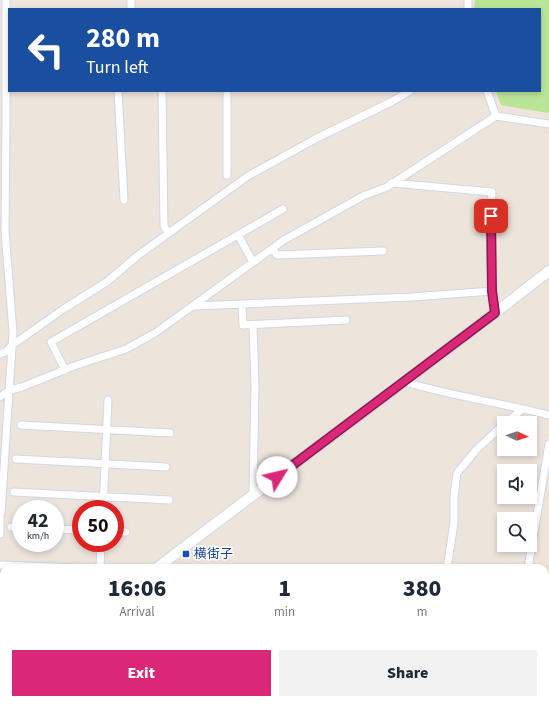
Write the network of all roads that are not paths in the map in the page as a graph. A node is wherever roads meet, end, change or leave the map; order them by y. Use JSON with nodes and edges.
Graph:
{"nodes":[{"id":1,"x":6,"y":0,"type":"edge"},
{"id":2,"x":3,"y":64,"type":"edge"},
{"id":3,"x":118,"y":92,"type":"edge"},
{"id":4,"x":162,"y":92,"type":"edge"},
{"id":5,"x":227,"y":92,"type":"edge"},
{"id":6,"x":408,"y":92,"type":"edge"},
{"id":7,"x":487,"y":92,"type":"edge"},
{"id":8,"x":496,"y":116,"type":"junction"},
{"id":9,"x":549,"y":124,"type":"edge"},
{"id":10,"x":3,"y":159,"type":"edge"},
{"id":11,"x":227,"y":175,"type":"dead end"},
{"id":12,"x":392,"y":183,"type":"junction"},
{"id":13,"x":124,"y":200,"type":"dead end"},
{"id":14,"x":283,"y":209,"type":"dead end"},
{"id":15,"x":168,"y":233,"type":"junction"},
{"id":16,"x":238,"y":235,"type":"junction"},
{"id":17,"x":272,"y":249,"type":"junction"},
{"id":18,"x":384,"y":250,"type":"dead end"},
{"id":19,"x":253,"y":262,"type":"junction"},
{"id":20,"x":549,"y":271,"type":"edge"},
{"id":21,"x":492,"y":291,"type":"junction"},
{"id":22,"x":242,"y":305,"type":"junction"},
{"id":23,"x":193,"y":306,"type":"junction"},
{"id":24,"x":495,"y":313,"type":"junction"},
{"id":25,"x":346,"y":320,"type":"dead end"},
{"id":26,"x":253,"y":325,"type":"junction"},
{"id":27,"x":11,"y":346,"type":"junction"},
{"id":28,"x":0,"y":354,"type":"edge"},
{"id":29,"x":65,"y":370,"type":"junction"},
{"id":30,"x":405,"y":382,"type":"junction"},
{"id":31,"x":10,"y":390,"type":"junction"},
{"id":32,"x":0,"y":397,"type":"edge"},
{"id":33,"x":108,"y":400,"type":"dead end"},
{"id":34,"x":523,"y":409,"type":"junction"},
{"id":35,"x":549,"y":415,"type":"edge"},
{"id":36,"x":515,"y":416,"type":"edge"},
{"id":37,"x":21,"y":425,"type":"dead end"},
{"id":38,"x":107,"y":429,"type":"junction"},
{"id":39,"x":497,"y":431,"type":"edge"},
{"id":40,"x":170,"y":432,"type":"dead end"},
{"id":41,"x":549,"y":444,"type":"edge"},
{"id":42,"x":16,"y":459,"type":"dead end"},
{"id":43,"x":105,"y":464,"type":"junction"},
{"id":44,"x":166,"y":467,"type":"dead end"},
{"id":45,"x":14,"y":492,"type":"dead end"},
{"id":46,"x":253,"y":494,"type":"junction"},
{"id":47,"x":104,"y":497,"type":"junction"},
{"id":48,"x":104,"y":500,"type":"edge"},
{"id":49,"x":169,"y":500,"type":"dead end"},
{"id":50,"x":0,"y":513,"type":"edge"},
{"id":51,"x":0,"y":534,"type":"edge"},
{"id":52,"x":101,"y":552,"type":"edge"},
{"id":53,"x":100,"y":564,"type":"edge"},
{"id":54,"x":162,"y":564,"type":"edge"},
{"id":55,"x":448,"y":564,"type":"edge"},
{"id":56,"x":529,"y":564,"type":"edge"}],
"edges":[{"from":1,"to":2,"type":"street"},
{"from":2,"to":10,"type":"street"},
{"from":3,"to":13,"type":"street"},
{"from":4,"to":15,"type":"street"},
{"from":5,"to":11,"type":"street"},
{"from":6,"to":15,"type":"street"},
{"from":7,"to":8,"type":"street"},
{"from":8,"to":9,"type":"street"},
{"from":8,"to":12,"type":"street"},
{"from":10,"to":27,"type":"street"},
{"from":12,"to":17,"type":"street"},
{"from":12,"to":21,"type":"street"},
{"from":14,"to":16,"type":"street"},
{"from":15,"to":27,"type":"street"},
{"from":16,"to":19,"type":"street"},
{"from":16,"to":29,"type":"street"},
{"from":17,"to":18,"type":"street"},
{"from":17,"to":19,"type":"street"},
{"from":19,"to":23,"type":"street"},
{"from":20,"to":24,"type":"main road"},
{"from":21,"to":22,"type":"street"},
{"from":21,"to":24,"type":"street"},
{"from":22,"to":23,"type":"street"},
{"from":22,"to":26,"type":"street"},
{"from":23,"to":29,"type":"street"},
{"from":24,"to":30,"type":"main road"},
{"from":25,"to":26,"type":"street"},
{"from":26,"to":46,"type":"street"},
{"from":27,"to":28,"type":"street"},
{"from":27,"to":31,"type":"street"},
{"from":29,"to":31,"type":"street"},
{"from":30,"to":34,"type":"street"},
{"from":30,"to":46,"type":"main road"},
{"from":31,"to":32,"type":"street"},
{"from":31,"to":50,"type":"street"},
{"from":33,"to":38,"type":"street"},
{"from":34,"to":35,"type":"street"},
{"from":34,"to":36,"type":"street"},
{"from":37,"to":38,"type":"street"},
{"from":38,"to":40,"type":"street"},
{"from":38,"to":43,"type":"street"},
{"from":39,"to":55,"type":"street"},
{"from":41,"to":56,"type":"street"},
{"from":42,"to":43,"type":"street"},
{"from":43,"to":44,"type":"street"},
{"from":43,"to":47,"type":"street"},
{"from":45,"to":47,"type":"street"},
{"from":46,"to":54,"type":"main road"},
{"from":47,"to":48,"type":"street"},
{"from":47,"to":49,"type":"street"},
{"from":50,"to":51,"type":"street"},
{"from":52,"to":53,"type":"street"}]}
